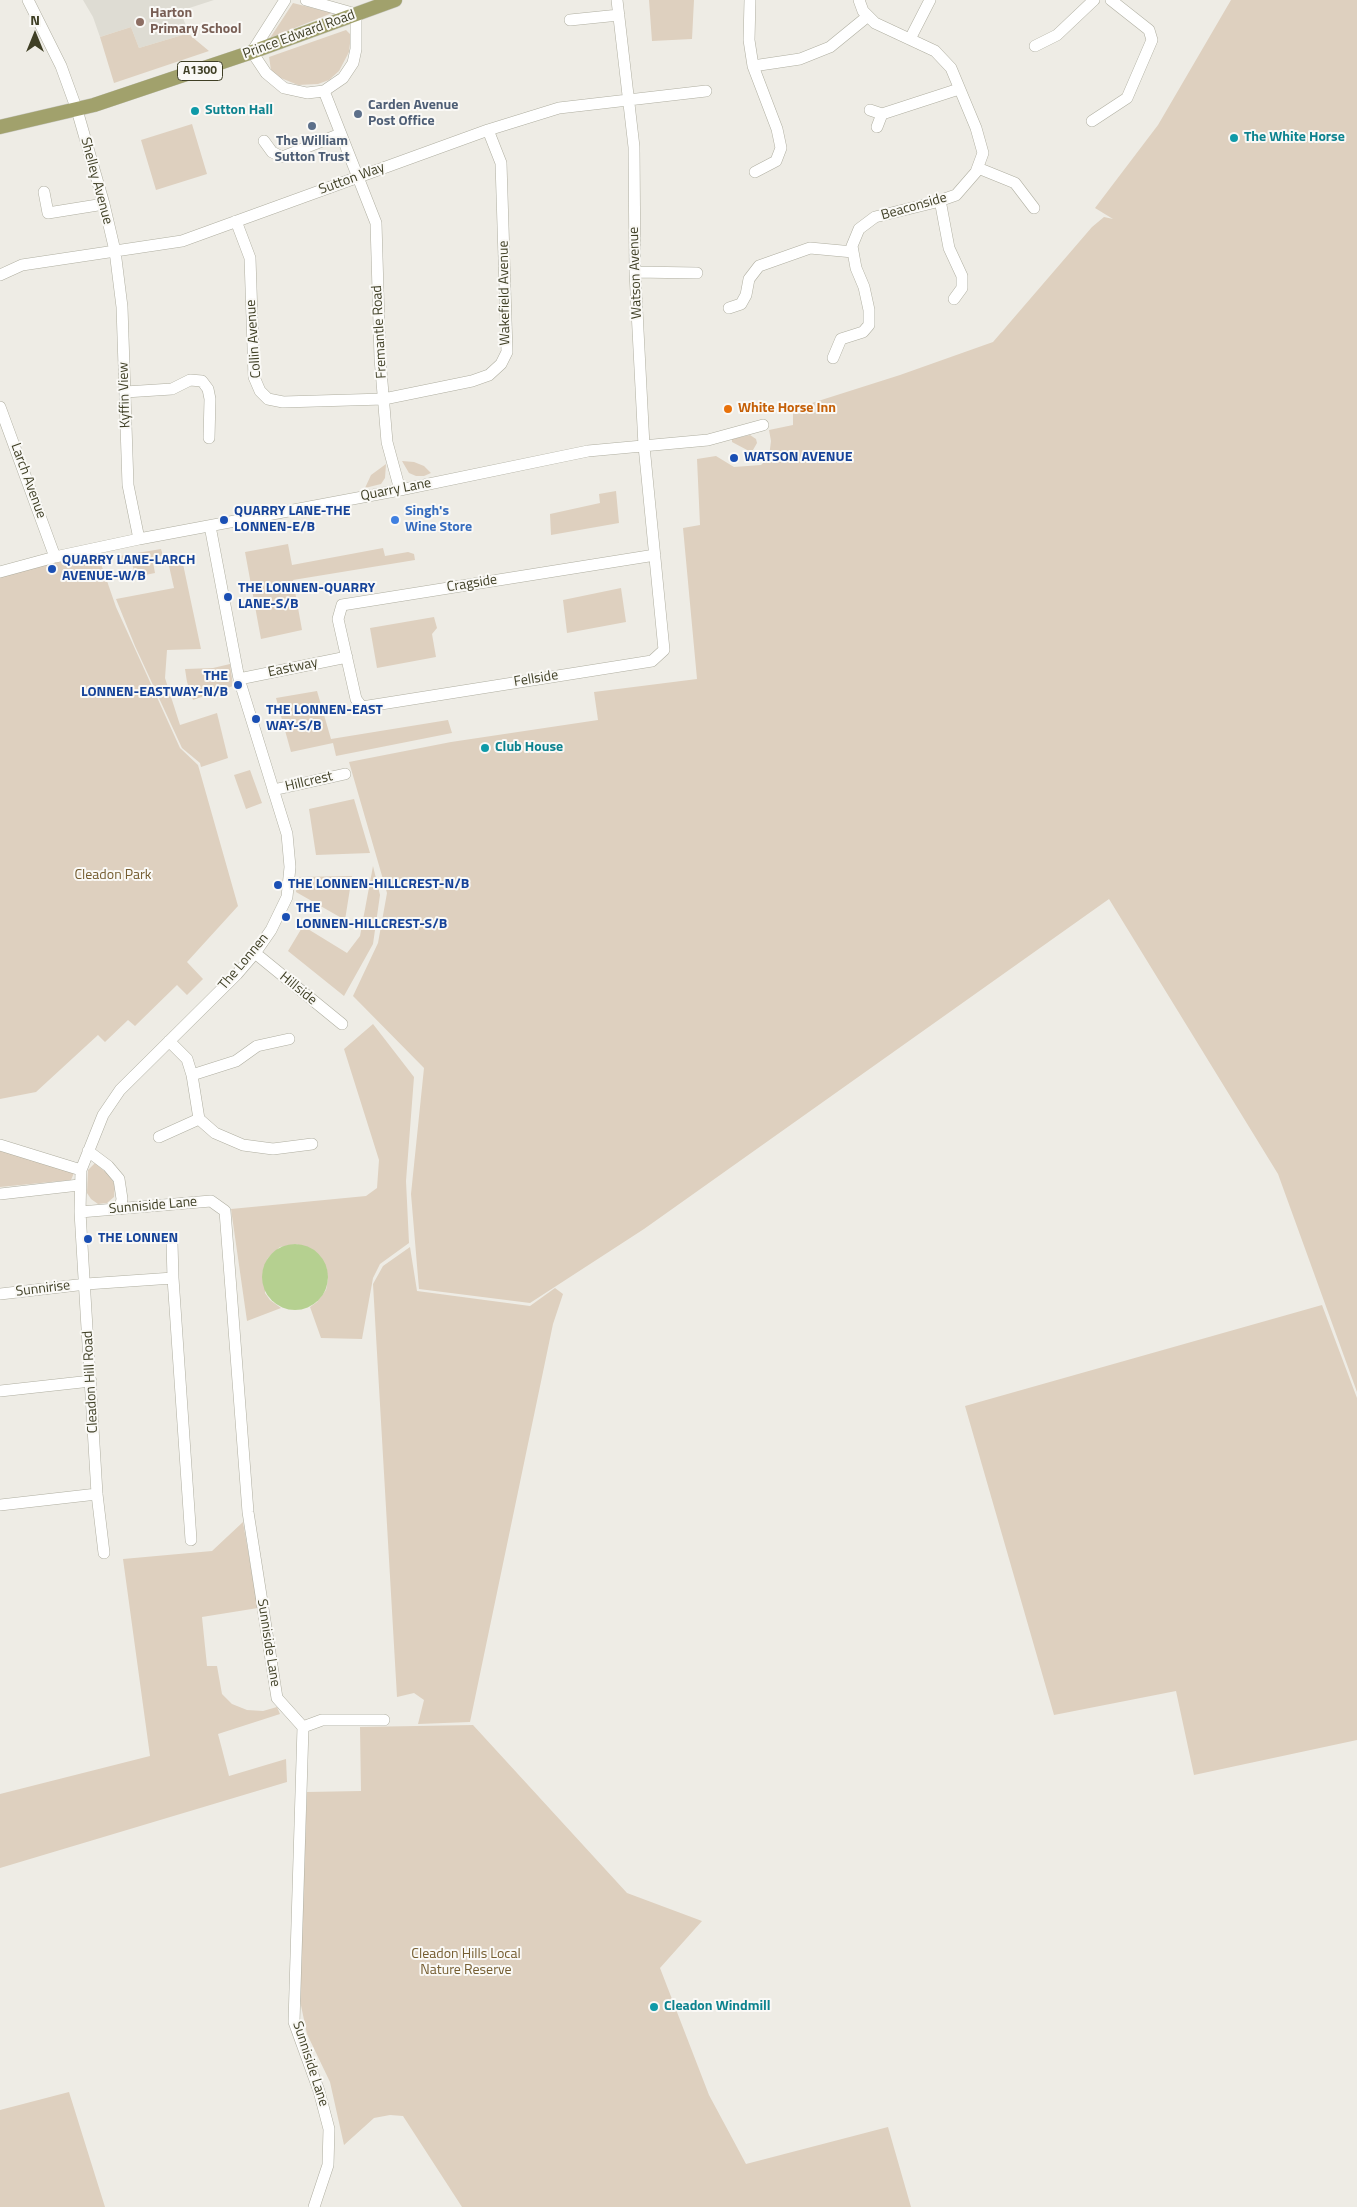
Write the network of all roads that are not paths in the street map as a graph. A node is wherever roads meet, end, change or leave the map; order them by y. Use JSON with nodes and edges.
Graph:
{"nodes":[{"id":1,"x":28,"y":0,"type":"edge"},
{"id":2,"x":285,"y":0,"type":"edge"},
{"id":3,"x":306,"y":0,"type":"edge"},
{"id":4,"x":395,"y":0,"type":"edge"},
{"id":5,"x":617,"y":0,"type":"edge"},
{"id":6,"x":750,"y":0,"type":"edge"},
{"id":7,"x":859,"y":0,"type":"edge"},
{"id":8,"x":930,"y":0,"type":"edge"},
{"id":9,"x":1094,"y":0,"type":"edge"},
{"id":10,"x":1111,"y":0,"type":"edge"},
{"id":11,"x":356,"y":14,"type":"junction"},
{"id":12,"x":619,"y":16,"type":"junction"},
{"id":13,"x":868,"y":16,"type":"junction"},
{"id":14,"x":570,"y":20,"type":"dead end"},
{"id":15,"x":910,"y":38,"type":"junction"},
{"id":16,"x":1035,"y":46,"type":"dead end"},
{"id":17,"x":252,"y":52,"type":"junction"},
{"id":18,"x":753,"y":66,"type":"junction"},
{"id":19,"x":959,"y":90,"type":"junction"},
{"id":20,"x":324,"y":91,"type":"junction"},
{"id":21,"x":706,"y":91,"type":"dead end"},
{"id":22,"x":628,"y":100,"type":"junction"},
{"id":23,"x":77,"y":110,"type":"junction"},
{"id":24,"x":870,"y":110,"type":"dead end"},
{"id":25,"x":882,"y":114,"type":"junction"},
{"id":26,"x":1092,"y":121,"type":"dead end"},
{"id":27,"x":877,"y":126,"type":"dead end"},
{"id":28,"x":0,"y":127,"type":"edge"},
{"id":29,"x":488,"y":130,"type":"junction"},
{"id":30,"x":340,"y":134,"type":"junction"},
{"id":31,"x":264,"y":141,"type":"dead end"},
{"id":32,"x":978,"y":168,"type":"junction"},
{"id":33,"x":755,"y":172,"type":"dead end"},
{"id":34,"x":356,"y":177,"type":"junction"},
{"id":35,"x":44,"y":192,"type":"dead end"},
{"id":36,"x":940,"y":200,"type":"junction"},
{"id":37,"x":104,"y":204,"type":"junction"},
{"id":38,"x":1034,"y":208,"type":"dead end"},
{"id":39,"x":236,"y":221,"type":"junction"},
{"id":40,"x":115,"y":251,"type":"junction"},
{"id":41,"x":853,"y":252,"type":"junction"},
{"id":42,"x":635,"y":272,"type":"junction"},
{"id":43,"x":697,"y":273,"type":"dead end"},
{"id":44,"x":0,"y":275,"type":"edge"},
{"id":45,"x":954,"y":299,"type":"dead end"},
{"id":46,"x":729,"y":308,"type":"dead end"},
{"id":47,"x":833,"y":358,"type":"dead end"},
{"id":48,"x":125,"y":392,"type":"junction"},
{"id":49,"x":384,"y":399,"type":"junction"},
{"id":50,"x":0,"y":407,"type":"edge"},
{"id":51,"x":763,"y":425,"type":"dead end"},
{"id":52,"x":4,"y":432,"type":"edge"},
{"id":53,"x":209,"y":438,"type":"dead end"},
{"id":54,"x":644,"y":446,"type":"junction"},
{"id":55,"x":400,"y":490,"type":"junction"},
{"id":56,"x":210,"y":526,"type":"junction"},
{"id":57,"x":139,"y":539,"type":"junction"},
{"id":58,"x":655,"y":555,"type":"junction"},
{"id":59,"x":55,"y":557,"type":"junction"},
{"id":60,"x":0,"y":572,"type":"edge"},
{"id":61,"x":347,"y":657,"type":"junction"},
{"id":62,"x":239,"y":680,"type":"junction"},
{"id":63,"x":345,"y":774,"type":"dead end"},
{"id":64,"x":273,"y":790,"type":"junction"},
{"id":65,"x":255,"y":953,"type":"junction"},
{"id":66,"x":342,"y":1024,"type":"dead end"},
{"id":67,"x":289,"y":1039,"type":"dead end"},
{"id":68,"x":170,"y":1041,"type":"junction"},
{"id":69,"x":192,"y":1075,"type":"junction"},
{"id":70,"x":199,"y":1119,"type":"junction"},
{"id":71,"x":159,"y":1137,"type":"dead end"},
{"id":72,"x":312,"y":1144,"type":"dead end"},
{"id":73,"x":0,"y":1145,"type":"edge"},
{"id":74,"x":88,"y":1151,"type":"junction"},
{"id":75,"x":81,"y":1170,"type":"junction"},
{"id":76,"x":80,"y":1185,"type":"junction"},
{"id":77,"x":0,"y":1194,"type":"edge"},
{"id":78,"x":120,"y":1209,"type":"junction"},
{"id":79,"x":80,"y":1212,"type":"junction"},
{"id":80,"x":172,"y":1243,"type":"dead end"},
{"id":81,"x":173,"y":1278,"type":"junction"},
{"id":82,"x":86,"y":1284,"type":"junction"},
{"id":83,"x":0,"y":1294,"type":"edge"},
{"id":84,"x":91,"y":1381,"type":"junction"},
{"id":85,"x":0,"y":1391,"type":"edge"},
{"id":86,"x":97,"y":1494,"type":"junction"},
{"id":87,"x":0,"y":1505,"type":"edge"},
{"id":88,"x":191,"y":1540,"type":"dead end"},
{"id":89,"x":104,"y":1553,"type":"dead end"},
{"id":90,"x":384,"y":1720,"type":"dead end"},
{"id":91,"x":303,"y":1727,"type":"junction"},
{"id":92,"x":314,"y":2207,"type":"edge"}],
"edges":[{"from":1,"to":23,"type":"street","name":"Shelley Avenue"},
{"from":2,"to":17,"type":"street"},
{"from":3,"to":11,"type":"street"},
{"from":4,"to":11,"type":"main road","name":"Prince Edward Road","number":"A1300"},
{"from":5,"to":12,"type":"street","name":"Watson Avenue"},
{"from":6,"to":18,"type":"street"},
{"from":7,"to":13,"type":"street"},
{"from":8,"to":15,"type":"street"},
{"from":9,"to":16,"type":"street"},
{"from":10,"to":26,"type":"street"},
{"from":11,"to":17,"type":"main road","name":"Prince Edward Road","number":"A1300"},
{"from":11,"to":20,"type":"street"},
{"from":12,"to":14,"type":"street"},
{"from":12,"to":22,"type":"street","name":"Watson Avenue"},
{"from":13,"to":15,"type":"street"},
{"from":13,"to":18,"type":"street"},
{"from":15,"to":19,"type":"street"},
{"from":17,"to":20,"type":"street"},
{"from":17,"to":23,"type":"main road","name":"Prince Edward Road","number":"A1300"},
{"from":18,"to":33,"type":"street"},
{"from":19,"to":25,"type":"street"},
{"from":19,"to":32,"type":"street"},
{"from":20,"to":30,"type":"street","name":"Fremantle Road"},
{"from":21,"to":22,"type":"street","name":"Sutton Way"},
{"from":22,"to":29,"type":"street","name":"Sutton Way"},
{"from":22,"to":42,"type":"street","name":"Watson Avenue"},
{"from":23,"to":28,"type":"main road","name":"Prince Edward Road","number":"A1300"},
{"from":23,"to":37,"type":"street","name":"Shelley Avenue"},
{"from":24,"to":25,"type":"street"},
{"from":25,"to":27,"type":"street"},
{"from":29,"to":34,"type":"street","name":"Sutton Way"},
{"from":29,"to":49,"type":"street","name":"Wakefield Avenue"},
{"from":30,"to":31,"type":"street"},
{"from":30,"to":34,"type":"street","name":"Fremantle Road"},
{"from":32,"to":36,"type":"street","name":"Beaconside"},
{"from":32,"to":38,"type":"street"},
{"from":34,"to":39,"type":"street","name":"Sutton Way"},
{"from":34,"to":49,"type":"street","name":"Fremantle Road"},
{"from":35,"to":37,"type":"street"},
{"from":36,"to":41,"type":"street","name":"Beaconside"},
{"from":36,"to":45,"type":"street"},
{"from":37,"to":40,"type":"street","name":"Shelley Avenue"},
{"from":39,"to":40,"type":"street","name":"Sutton Way"},
{"from":39,"to":49,"type":"street","name":"Collin Avenue"},
{"from":40,"to":44,"type":"street","name":"Sutton Way"},
{"from":40,"to":48,"type":"street","name":"Kyffin View"},
{"from":41,"to":46,"type":"street"},
{"from":41,"to":47,"type":"street","name":"Beaconside"},
{"from":42,"to":43,"type":"street"},
{"from":42,"to":54,"type":"street","name":"Watson Avenue"},
{"from":48,"to":53,"type":"street"},
{"from":48,"to":57,"type":"street","name":"Kyffin View"},
{"from":49,"to":55,"type":"street","name":"Fremantle Road"},
{"from":50,"to":52,"type":"street","name":"Larch Avenue"},
{"from":51,"to":54,"type":"street","name":"Quarry Lane"},
{"from":52,"to":59,"type":"street","name":"Larch Avenue"},
{"from":54,"to":55,"type":"street","name":"Quarry Lane"},
{"from":54,"to":58,"type":"street","name":"Watson Avenue"},
{"from":55,"to":56,"type":"street","name":"Quarry Lane"},
{"from":56,"to":57,"type":"street","name":"Quarry Lane"},
{"from":56,"to":62,"type":"street","name":"The Lonnen"},
{"from":57,"to":59,"type":"street","name":"Quarry Lane"},
{"from":58,"to":61,"type":"street","name":"Cragside"},
{"from":58,"to":61,"type":"street","name":"Fellside"},
{"from":59,"to":60,"type":"street","name":"Quarry Lane"},
{"from":61,"to":62,"type":"street","name":"Eastway"},
{"from":62,"to":64,"type":"street","name":"The Lonnen"},
{"from":63,"to":64,"type":"street","name":"Hillcrest"},
{"from":64,"to":65,"type":"street","name":"The Lonnen"},
{"from":65,"to":66,"type":"street","name":"Hillside"},
{"from":65,"to":68,"type":"street","name":"The Lonnen"},
{"from":67,"to":69,"type":"street"},
{"from":68,"to":69,"type":"street"},
{"from":68,"to":74,"type":"street","name":"The Lonnen"},
{"from":69,"to":70,"type":"street"},
{"from":70,"to":71,"type":"street"},
{"from":70,"to":72,"type":"street"},
{"from":73,"to":75,"type":"street"},
{"from":74,"to":75,"type":"street","name":"The Lonnen"},
{"from":74,"to":78,"type":"street"},
{"from":75,"to":76,"type":"street","name":"The Lonnen"},
{"from":76,"to":77,"type":"street"},
{"from":76,"to":79,"type":"street","name":"The Lonnen"},
{"from":78,"to":79,"type":"street","name":"Sunniside Lane"},
{"from":78,"to":91,"type":"street","name":"Sunniside Lane"},
{"from":79,"to":82,"type":"street","name":"Cleadon Hill Road"},
{"from":80,"to":81,"type":"street"},
{"from":81,"to":82,"type":"street","name":"Sunnirise"},
{"from":81,"to":88,"type":"street"},
{"from":82,"to":83,"type":"street","name":"Sunnirise"},
{"from":82,"to":84,"type":"street","name":"Cleadon Hill Road"},
{"from":84,"to":85,"type":"street"},
{"from":84,"to":86,"type":"street","name":"Cleadon Hill Road"},
{"from":86,"to":87,"type":"street"},
{"from":86,"to":89,"type":"street","name":"Cleadon Hill Road"},
{"from":90,"to":91,"type":"street"},
{"from":91,"to":92,"type":"street","name":"Sunniside Lane"}]}
